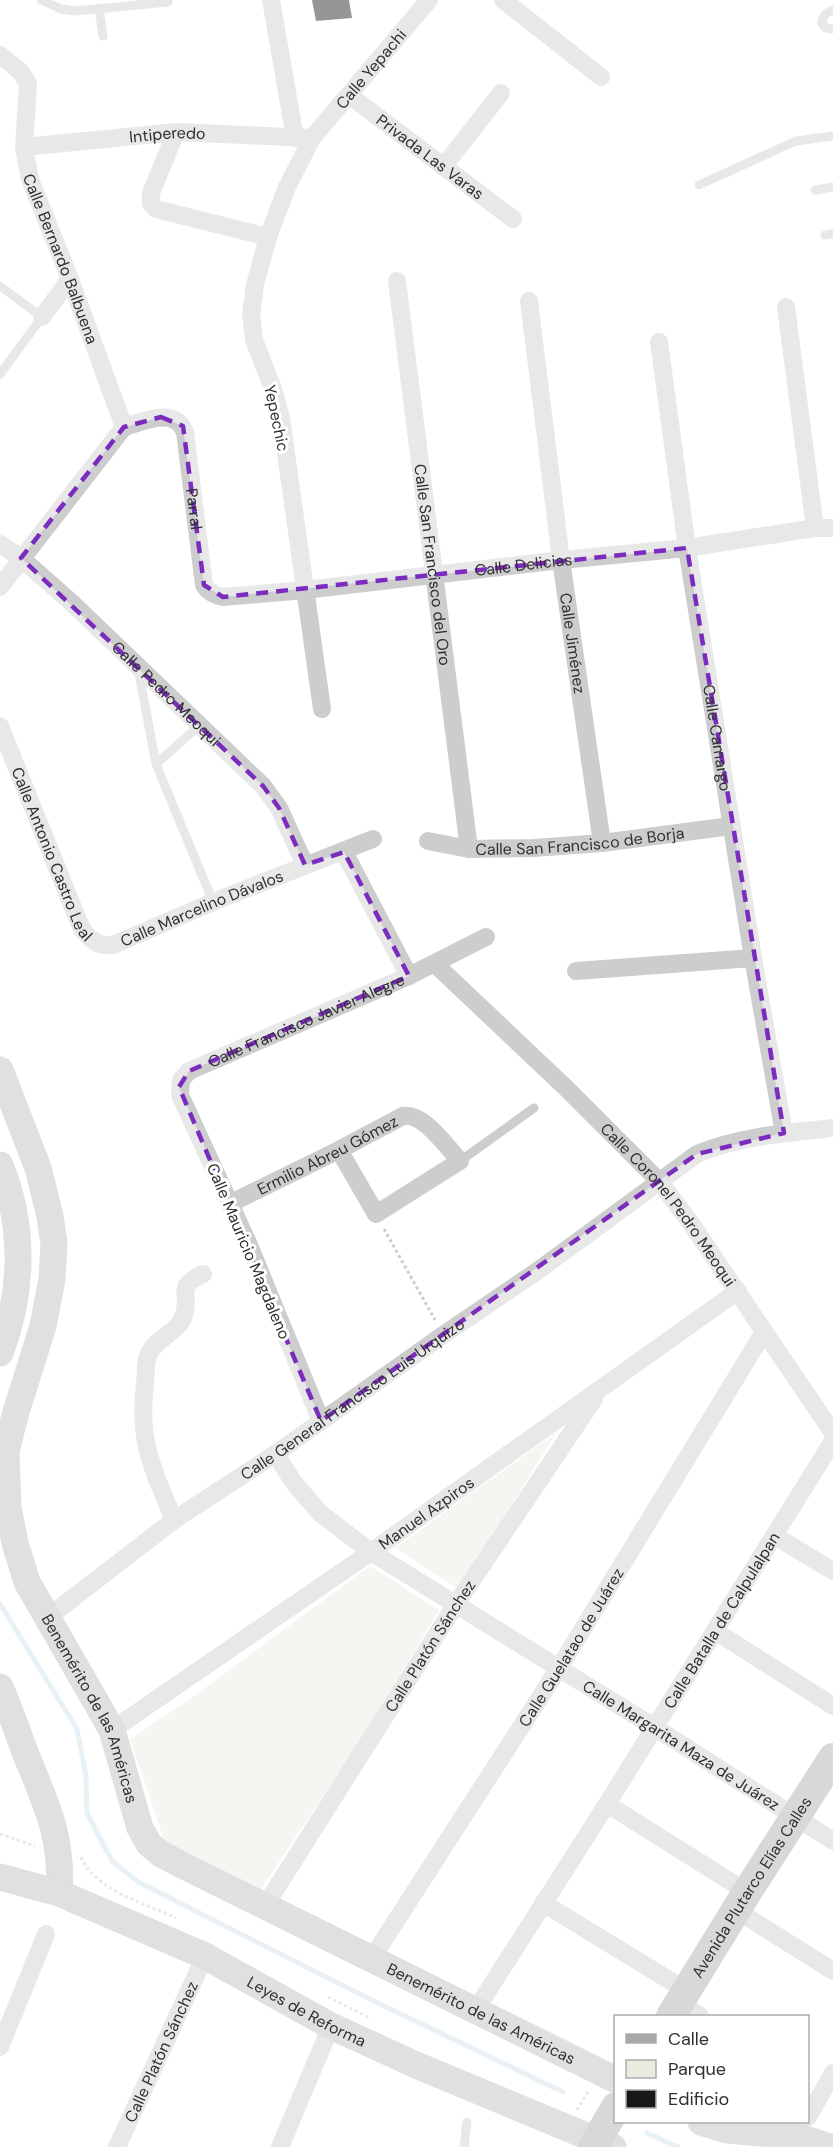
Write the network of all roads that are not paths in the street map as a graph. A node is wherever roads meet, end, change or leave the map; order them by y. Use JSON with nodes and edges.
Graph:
{"nodes":[{"id":1,"x":40,"y":0,"type":"edge"},
{"id":2,"x":271,"y":0,"type":"edge"},
{"id":3,"x":429,"y":0,"type":"edge"},
{"id":4,"x":503,"y":0,"type":"edge"},
{"id":5,"x":168,"y":2,"type":"dead end"},
{"id":6,"x":99,"y":8,"type":"junction"},
{"id":7,"x":833,"y":10,"type":"edge"},
{"id":8,"x":833,"y":29,"type":"edge"},
{"id":9,"x":103,"y":36,"type":"dead end"},
{"id":10,"x":0,"y":55,"type":"edge"},
{"id":11,"x":601,"y":77,"type":"dead end"},
{"id":12,"x":501,"y":93,"type":"dead end"},
{"id":13,"x":348,"y":95,"type":"junction"},
{"id":14,"x":176,"y":132,"type":"junction"},
{"id":15,"x":833,"y":136,"type":"edge"},
{"id":16,"x":303,"y":138,"type":"junction"},
{"id":17,"x":24,"y":147,"type":"junction"},
{"id":18,"x":443,"y":167,"type":"junction"},
{"id":19,"x":699,"y":185,"type":"dead end"},
{"id":20,"x":833,"y":187,"type":"edge"},
{"id":21,"x":815,"y":190,"type":"dead end"},
{"id":22,"x":513,"y":219,"type":"dead end"},
{"id":23,"x":268,"y":237,"type":"junction"},
{"id":24,"x":70,"y":279,"type":"junction"},
{"id":25,"x":397,"y":281,"type":"dead end"},
{"id":26,"x":0,"y":286,"type":"edge"},
{"id":27,"x":529,"y":301,"type":"dead end"},
{"id":28,"x":786,"y":307,"type":"dead end"},
{"id":29,"x":42,"y":317,"type":"junction"},
{"id":30,"x":659,"y":342,"type":"dead end"},
{"id":31,"x":0,"y":374,"type":"edge"},
{"id":32,"x":124,"y":427,"type":"junction"},
{"id":33,"x":824,"y":528,"type":"edge"},
{"id":34,"x":0,"y":543,"type":"edge"},
{"id":35,"x":687,"y":548,"type":"junction"},
{"id":36,"x":21,"y":558,"type":"junction"},
{"id":37,"x":561,"y":560,"type":"junction"},
{"id":38,"x":434,"y":575,"type":"junction"},
{"id":39,"x":0,"y":587,"type":"edge"},
{"id":40,"x":305,"y":590,"type":"junction"},
{"id":41,"x":214,"y":595,"type":"joint"},
{"id":42,"x":138,"y":667,"type":"junction"},
{"id":43,"x":322,"y":709,"type":"dead end"},
{"id":44,"x":200,"y":725,"type":"junction"},
{"id":45,"x":0,"y":726,"type":"edge"},
{"id":46,"x":156,"y":764,"type":"junction"},
{"id":47,"x":731,"y":826,"type":"junction"},
{"id":48,"x":373,"y":840,"type":"dead end"},
{"id":49,"x":428,"y":842,"type":"dead end"},
{"id":50,"x":602,"y":843,"type":"junction"},
{"id":51,"x":469,"y":849,"type":"junction"},
{"id":52,"x":344,"y":852,"type":"junction"},
{"id":53,"x":305,"y":865,"type":"junction"},
{"id":54,"x":213,"y":902,"type":"junction"},
{"id":55,"x":486,"y":937,"type":"dead end"},
{"id":56,"x":97,"y":943,"type":"joint"},
{"id":57,"x":753,"y":958,"type":"junction"},
{"id":58,"x":435,"y":964,"type":"junction"},
{"id":59,"x":576,"y":971,"type":"dead end"},
{"id":60,"x":409,"y":976,"type":"junction"},
{"id":61,"x":0,"y":1070,"type":"edge"},
{"id":62,"x":181,"y":1080,"type":"joint"},
{"id":63,"x":534,"y":1108,"type":"dead end"},
{"id":64,"x":833,"y":1128,"type":"edge"},
{"id":65,"x":784,"y":1133,"type":"junction"},
{"id":66,"x":339,"y":1150,"type":"junction"},
{"id":67,"x":460,"y":1161,"type":"junction"},
{"id":68,"x":38,"y":1168,"type":"junction"},
{"id":69,"x":3,"y":1172,"type":"edge"},
{"id":70,"x":659,"y":1181,"type":"junction"},
{"id":71,"x":229,"y":1204,"type":"junction"},
{"id":72,"x":203,"y":1274,"type":"dead end"},
{"id":73,"x":738,"y":1291,"type":"junction"},
{"id":74,"x":764,"y":1332,"type":"junction"},
{"id":75,"x":0,"y":1353,"type":"edge"},
{"id":76,"x":599,"y":1391,"type":"junction"},
{"id":77,"x":321,"y":1421,"type":"junction"},
{"id":78,"x":833,"y":1433,"type":"edge"},
{"id":79,"x":833,"y":1441,"type":"edge"},
{"id":80,"x":3,"y":1454,"type":"edge"},
{"id":81,"x":275,"y":1455,"type":"junction"},
{"id":82,"x":4,"y":1504,"type":"edge"},
{"id":83,"x":174,"y":1520,"type":"junction"},
{"id":84,"x":775,"y":1536,"type":"junction"},
{"id":85,"x":371,"y":1552,"type":"junction"},
{"id":86,"x":833,"y":1571,"type":"edge"},
{"id":87,"x":456,"y":1604,"type":"junction"},
{"id":88,"x":47,"y":1618,"type":"junction"},
{"id":89,"x":715,"y":1631,"type":"junction"},
{"id":90,"x":559,"y":1668,"type":"junction"},
{"id":91,"x":0,"y":1688,"type":"edge"},
{"id":92,"x":833,"y":1706,"type":"edge"},
{"id":93,"x":654,"y":1727,"type":"junction"},
{"id":94,"x":112,"y":1730,"type":"junction"},
{"id":95,"x":833,"y":1758,"type":"edge"},
{"id":96,"x":607,"y":1804,"type":"junction"},
{"id":97,"x":795,"y":1818,"type":"junction"},
{"id":98,"x":833,"y":1841,"type":"edge"},
{"id":99,"x":0,"y":1877,"type":"edge"},
{"id":100,"x":59,"y":1893,"type":"junction"},
{"id":101,"x":741,"y":1901,"type":"junction"},
{"id":102,"x":543,"y":1903,"type":"junction"},
{"id":103,"x":265,"y":1906,"type":"junction"},
{"id":104,"x":46,"y":1934,"type":"dead end"},
{"id":105,"x":205,"y":1956,"type":"junction"},
{"id":106,"x":372,"y":1958,"type":"junction"},
{"id":107,"x":833,"y":1971,"type":"edge"},
{"id":108,"x":684,"y":2007,"type":"edge"},
{"id":109,"x":475,"y":2011,"type":"junction"},
{"id":110,"x":331,"y":2026,"type":"junction"},
{"id":111,"x":0,"y":2047,"type":"edge"},
{"id":112,"x":833,"y":2073,"type":"edge"},
{"id":113,"x":614,"y":2080,"type":"edge"},
{"id":114,"x":814,"y":2087,"type":"edge"},
{"id":115,"x":809,"y":2104,"type":"edge"},
{"id":116,"x":467,"y":2122,"type":"dead end"},
{"id":117,"x":706,"y":2123,"type":"edge"},
{"id":118,"x":803,"y":2125,"type":"edge"},
{"id":119,"x":604,"y":2134,"type":"edge"},
{"id":120,"x":117,"y":2147,"type":"edge"},
{"id":121,"x":280,"y":2147,"type":"edge"},
{"id":122,"x":464,"y":2147,"type":"edge"},
{"id":123,"x":829,"y":2147,"type":"edge"}],
"edges":[{"from":1,"to":6,"type":"lane"},
{"from":2,"to":16,"type":"street"},
{"from":3,"to":13,"type":"street","name":"Calle Yepachi"},
{"from":4,"to":11,"type":"street"},
{"from":5,"to":6,"type":"lane"},
{"from":6,"to":9,"type":"lane"},
{"from":7,"to":8,"type":"lane"},
{"from":10,"to":17,"type":"street","name":"Calle Bernardo Balbuena"},
{"from":12,"to":18,"type":"street"},
{"from":13,"to":16,"type":"street","name":"Calle Yepachi"},
{"from":13,"to":18,"type":"street","name":"Privada Las Varas"},
{"from":14,"to":16,"type":"street","name":"Intiperedo"},
{"from":14,"to":17,"type":"street","name":"Intiperedo"},
{"from":14,"to":23,"type":"street"},
{"from":15,"to":19,"type":"lane"},
{"from":16,"to":23,"type":"street","name":"Yepechic"},
{"from":17,"to":24,"type":"street","name":"Calle Bernardo Balbuena"},
{"from":18,"to":22,"type":"street","name":"Privada Las Varas"},
{"from":20,"to":21,"type":"lane"},
{"from":23,"to":40,"type":"street","name":"Yepechic"},
{"from":24,"to":29,"type":"street"},
{"from":24,"to":32,"type":"street","name":"Calle Bernardo Balbuena"},
{"from":25,"to":38,"type":"street","name":"Calle San Francisco del Oro"},
{"from":26,"to":29,"type":"lane"},
{"from":27,"to":37,"type":"street","name":"Calle Jiménez"},
{"from":28,"to":33,"type":"street"},
{"from":29,"to":31,"type":"lane"},
{"from":30,"to":35,"type":"street","name":"Calle Camargo"},
{"from":32,"to":36,"type":"street"},
{"from":32,"to":41,"type":"street","name":"Parral"},
{"from":33,"to":35,"type":"street","name":"Calle Delicias"},
{"from":34,"to":36,"type":"street","name":"Calle Pedro Meoqui"},
{"from":35,"to":37,"type":"street","name":"Calle Delicias"},
{"from":35,"to":47,"type":"street","name":"Calle Camargo"},
{"from":36,"to":39,"type":"street"},
{"from":36,"to":42,"type":"street","name":"Calle Pedro Meoqui"},
{"from":37,"to":38,"type":"street","name":"Calle Delicias"},
{"from":37,"to":50,"type":"street","name":"Calle Jiménez"},
{"from":38,"to":40,"type":"street","name":"Calle Delicias"},
{"from":38,"to":51,"type":"street","name":"Calle San Francisco del Oro"},
{"from":40,"to":41,"type":"street","name":"Calle Delicias"},
{"from":40,"to":43,"type":"street","name":"Yepechic"},
{"from":42,"to":44,"type":"street","name":"Calle Pedro Meoqui"},
{"from":42,"to":46,"type":"lane"},
{"from":44,"to":46,"type":"lane"},
{"from":44,"to":53,"type":"street","name":"Calle Pedro Meoqui"},
{"from":45,"to":56,"type":"street","name":"Calle Antonio Castro Leal"},
{"from":46,"to":54,"type":"lane"},
{"from":47,"to":50,"type":"street","name":"Calle San Francisco de Borja"},
{"from":47,"to":57,"type":"street","name":"Calle Camargo"},
{"from":48,"to":52,"type":"street","name":"Calle Marcelino Dávalos"},
{"from":49,"to":51,"type":"street","name":"Calle San Francisco de Borja"},
{"from":50,"to":51,"type":"street","name":"Calle San Francisco de Borja"},
{"from":52,"to":53,"type":"street","name":"Calle Marcelino Dávalos"},
{"from":52,"to":60,"type":"street"},
{"from":53,"to":54,"type":"street","name":"Calle Marcelino Dávalos"},
{"from":54,"to":56,"type":"street","name":"Calle Marcelino Dávalos"},
{"from":55,"to":58,"type":"street","name":"Calle Francisco Javier Alegre"},
{"from":57,"to":59,"type":"street"},
{"from":57,"to":65,"type":"street","name":"Calle Camargo"},
{"from":58,"to":60,"type":"street","name":"Calle Francisco Javier Alegre"},
{"from":58,"to":70,"type":"street","name":"Calle Coronel Pedro Meoqui"},
{"from":60,"to":62,"type":"street","name":"Calle Francisco Javier Alegre"},
{"from":61,"to":68,"type":"street","name":"Benemérito de las Américas"},
{"from":62,"to":71,"type":"street","name":"Calle Mauricio Magdaleno"},
{"from":63,"to":67,"type":"lane"},
{"from":64,"to":65,"type":"street","name":"Calle General Francisco Luis Urquizo"},
{"from":65,"to":70,"type":"street","name":"Calle General Francisco Luis Urquizo"},
{"from":66,"to":67,"type":"street","name":"Ermilio Abreu Gómez"},
{"from":66,"to":67,"type":"street"},
{"from":66,"to":71,"type":"street","name":"Ermilio Abreu Gómez"},
{"from":68,"to":69,"type":"street"},
{"from":68,"to":80,"type":"street","name":"Benemérito de las Américas"},
{"from":69,"to":75,"type":"street"},
{"from":70,"to":73,"type":"street","name":"Calle Coronel Pedro Meoqui"},
{"from":70,"to":77,"type":"street","name":"Calle General Francisco Luis Urquizo"},
{"from":71,"to":77,"type":"street","name":"Calle Mauricio Magdaleno"},
{"from":72,"to":83,"type":"street"},
{"from":73,"to":74,"type":"street","name":"Calle Coronel Pedro Meoqui"},
{"from":73,"to":76,"type":"street","name":"Manuel Azpiros"},
{"from":74,"to":78,"type":"street","name":"Calle Coronel Pedro Meoqui"},
{"from":74,"to":90,"type":"street","name":"Calle Guelatao de Juárez"},
{"from":76,"to":85,"type":"street","name":"Manuel Azpiros"},
{"from":76,"to":87,"type":"street","name":"Calle Platón Sánchez"},
{"from":77,"to":81,"type":"street","name":"Calle General Francisco Luis Urquizo"},
{"from":79,"to":84,"type":"street","name":"Calle Batalla de Calpulalpan"},
{"from":80,"to":82,"type":"street","name":"Benemérito de las Américas"},
{"from":81,"to":83,"type":"street","name":"Calle General Francisco Luis Urquizo"},
{"from":81,"to":85,"type":"street","name":"Calle Margarita Maza de Juárez"},
{"from":82,"to":88,"type":"street","name":"Benemérito de las Américas"},
{"from":83,"to":88,"type":"street","name":"Calle General Francisco Luis Urquizo"},
{"from":84,"to":86,"type":"street"},
{"from":84,"to":89,"type":"street","name":"Calle Batalla de Calpulalpan"},
{"from":85,"to":87,"type":"street","name":"Calle Margarita Maza de Juárez"},
{"from":85,"to":94,"type":"street","name":"Manuel Azpiros"},
{"from":87,"to":90,"type":"street","name":"Calle Margarita Maza de Juárez"},
{"from":87,"to":103,"type":"street","name":"Calle Platón Sánchez"},
{"from":88,"to":94,"type":"street","name":"Benemérito de las Américas"},
{"from":89,"to":92,"type":"street"},
{"from":89,"to":93,"type":"street","name":"Calle Batalla de Calpulalpan"},
{"from":90,"to":93,"type":"street","name":"Calle Margarita Maza de Juárez"},
{"from":90,"to":106,"type":"street","name":"Calle Guelatao de Juárez"},
{"from":91,"to":100,"type":"street"},
{"from":93,"to":96,"type":"street","name":"Calle Batalla de Calpulalpan"},
{"from":93,"to":97,"type":"street","name":"Calle Margarita Maza de Juárez"},
{"from":94,"to":103,"type":"street","name":"Benemérito de las Américas"},
{"from":95,"to":97,"type":"main road","name":"Avenida Plutarco Elías Calles"},
{"from":96,"to":101,"type":"street"},
{"from":96,"to":102,"type":"street","name":"Calle Batalla de Calpulalpan"},
{"from":97,"to":98,"type":"street","name":"Calle Margarita Maza de Juárez"},
{"from":97,"to":101,"type":"main road","name":"Avenida Plutarco Elías Calles"},
{"from":99,"to":100,"type":"street","name":"Leyes de Reforma"},
{"from":100,"to":105,"type":"street","name":"Leyes de Reforma"},
{"from":101,"to":107,"type":"street"},
{"from":101,"to":108,"type":"main road","name":"Avenida Plutarco Elías Calles"},
{"from":102,"to":108,"type":"street"},
{"from":102,"to":109,"type":"street","name":"Calle Batalla de Calpulalpan"},
{"from":103,"to":106,"type":"street","name":"Benemérito de las Américas"},
{"from":104,"to":111,"type":"street"},
{"from":105,"to":110,"type":"street","name":"Leyes de Reforma"},
{"from":105,"to":120,"type":"street","name":"Calle Platón Sánchez"},
{"from":106,"to":109,"type":"street","name":"Benemérito de las Américas"},
{"from":109,"to":113,"type":"street","name":"Benemérito de las Américas"},
{"from":110,"to":119,"type":"street","name":"Leyes de Reforma"},
{"from":110,"to":121,"type":"street"},
{"from":112,"to":114,"type":"street"},
{"from":114,"to":115,"type":"street"},
{"from":116,"to":122,"type":"lane"},
{"from":117,"to":118,"type":"street"},
{"from":118,"to":123,"type":"street"}]}
